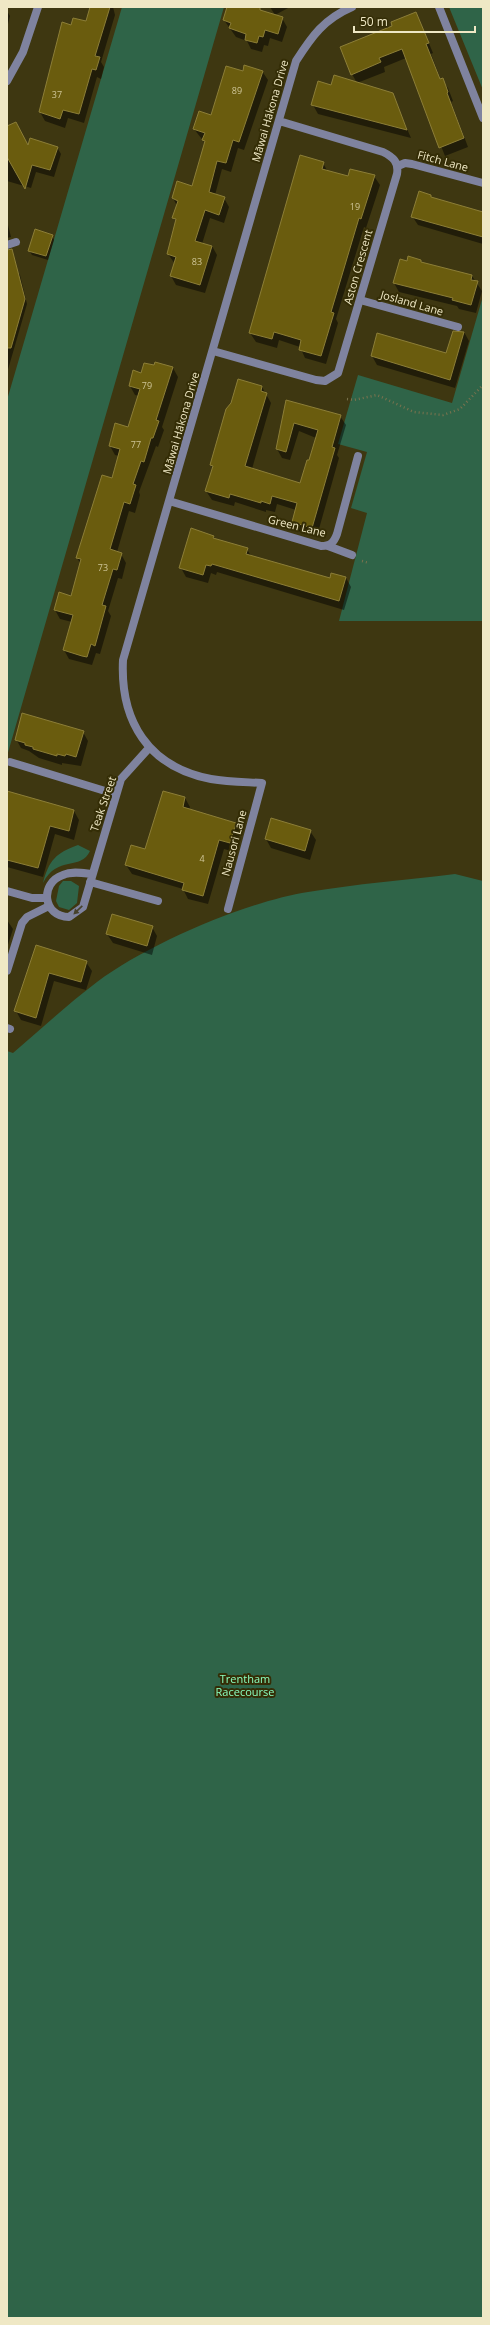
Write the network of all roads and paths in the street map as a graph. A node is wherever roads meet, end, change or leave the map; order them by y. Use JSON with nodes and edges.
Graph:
{"nodes":[{"id":1,"x":38,"y":7,"type":"edge"},
{"id":2,"x":352,"y":7,"type":"edge"},
{"id":3,"x":438,"y":7,"type":"edge"},
{"id":4,"x":7,"y":81,"type":"edge"},
{"id":5,"x":483,"y":118,"type":"edge"},
{"id":6,"x":279,"y":120,"type":"junction"},
{"id":7,"x":398,"y":166,"type":"junction"},
{"id":8,"x":483,"y":183,"type":"edge"},
{"id":9,"x":16,"y":242,"type":"dead end"},
{"id":10,"x":7,"y":245,"type":"edge"},
{"id":11,"x":360,"y":300,"type":"junction"},
{"id":12,"x":458,"y":327,"type":"dead end"},
{"id":13,"x":213,"y":351,"type":"junction"},
{"id":14,"x":483,"y":386,"type":"edge"},
{"id":15,"x":347,"y":399,"type":"dead end"},
{"id":16,"x":358,"y":456,"type":"dead end"},
{"id":17,"x":169,"y":501,"type":"junction"},
{"id":18,"x":328,"y":546,"type":"junction"},
{"id":19,"x":352,"y":555,"type":"dead end"},
{"id":20,"x":149,"y":748,"type":"junction"},
{"id":21,"x":10,"y":762,"type":"dead end"},
{"id":22,"x":262,"y":783,"type":"joint"},
{"id":23,"x":115,"y":794,"type":"junction"},
{"id":24,"x":90,"y":878,"type":"junction"},
{"id":25,"x":7,"y":891,"type":"edge"},
{"id":26,"x":158,"y":901,"type":"dead end"},
{"id":27,"x":48,"y":902,"type":"junction"},
{"id":28,"x":228,"y":909,"type":"dead end"},
{"id":29,"x":7,"y":971,"type":"edge"}],
"edges":[{"from":1,"to":4,"type":"street"},
{"from":2,"to":6,"type":"street","name":"Māwai Hākona Drive"},
{"from":3,"to":5,"type":"street"},
{"from":6,"to":7,"type":"street"},
{"from":6,"to":13,"type":"street","name":"Māwai Hākona Drive"},
{"from":7,"to":8,"type":"street","name":"Fitch Lane"},
{"from":7,"to":11,"type":"street","name":"Aston Crescent"},
{"from":9,"to":10,"type":"street"},
{"from":11,"to":12,"type":"street","name":"Josland Lane"},
{"from":11,"to":13,"type":"street","name":"Aston Crescent"},
{"from":13,"to":17,"type":"street","name":"Māwai Hākona Drive"},
{"from":14,"to":15,"type":"path"},
{"from":16,"to":18,"type":"street","name":"Green Lane"},
{"from":17,"to":18,"type":"street","name":"Green Lane"},
{"from":17,"to":20,"type":"street","name":"Māwai Hākona Drive"},
{"from":18,"to":19,"type":"street"},
{"from":20,"to":22,"type":"street","name":"Māwai Hākona Drive"},
{"from":20,"to":23,"type":"street","name":"Teak Street"},
{"from":21,"to":23,"type":"street"},
{"from":22,"to":28,"type":"street","name":"Nausori Lane"},
{"from":23,"to":24,"type":"street","name":"Teak Street"},
{"from":24,"to":26,"type":"street"},
{"from":24,"to":27,"type":"street"},
{"from":24,"to":27,"type":"street","name":"Teak Street","one_way":true},
{"from":25,"to":27,"type":"street"},
{"from":27,"to":29,"type":"street"}]}
